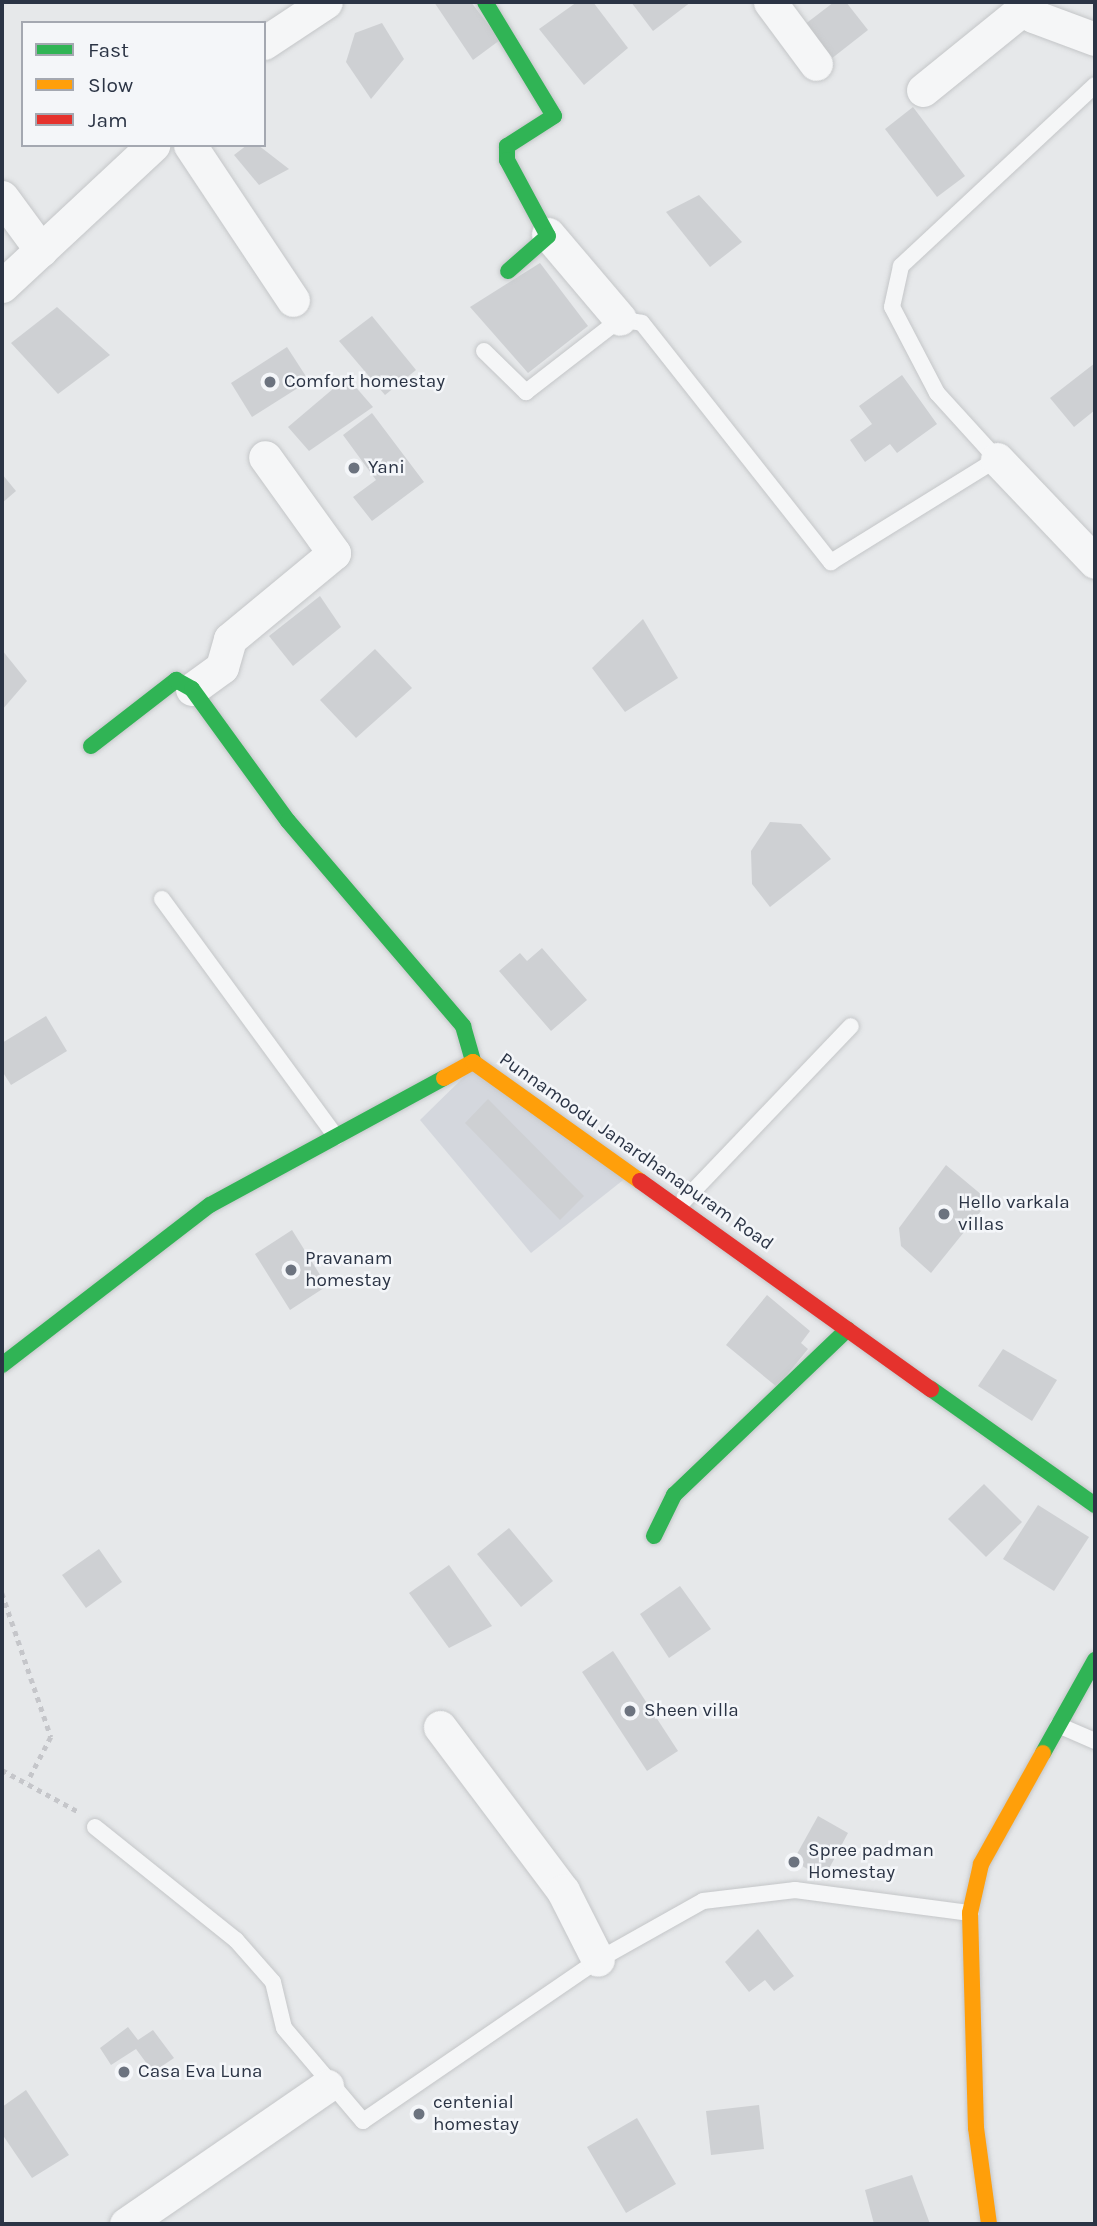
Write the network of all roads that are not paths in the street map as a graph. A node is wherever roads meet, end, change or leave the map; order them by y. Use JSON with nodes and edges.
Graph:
{"nodes":[{"id":1,"x":326,"y":2,"type":"edge"},
{"id":2,"x":485,"y":2,"type":"edge"},
{"id":3,"x":770,"y":2,"type":"edge"},
{"id":4,"x":1029,"y":3,"type":"edge"},
{"id":5,"x":1095,"y":39,"type":"edge"},
{"id":6,"x":266,"y":42,"type":"edge"},
{"id":7,"x":816,"y":64,"type":"dead end"},
{"id":8,"x":1095,"y":85,"type":"edge"},
{"id":9,"x":923,"y":90,"type":"dead end"},
{"id":10,"x":151,"y":147,"type":"edge"},
{"id":11,"x":191,"y":147,"type":"edge"},
{"id":12,"x":2,"y":197,"type":"edge"},
{"id":13,"x":548,"y":234,"type":"junction"},
{"id":14,"x":41,"y":250,"type":"junction"},
{"id":15,"x":508,"y":271,"type":"dead end"},
{"id":16,"x":2,"y":286,"type":"edge"},
{"id":17,"x":293,"y":300,"type":"dead end"},
{"id":18,"x":620,"y":319,"type":"junction"},
{"id":19,"x":484,"y":351,"type":"dead end"},
{"id":20,"x":265,"y":457,"type":"dead end"},
{"id":21,"x":997,"y":459,"type":"junction"},
{"id":22,"x":1095,"y":562,"type":"edge"},
{"id":23,"x":192,"y":689,"type":"junction"},
{"id":24,"x":91,"y":746,"type":"dead end"},
{"id":25,"x":162,"y":899,"type":"dead end"},
{"id":26,"x":850,"y":1026,"type":"dead end"},
{"id":27,"x":473,"y":1062,"type":"junction"},
{"id":28,"x":336,"y":1137,"type":"junction"},
{"id":29,"x":678,"y":1208,"type":"junction"},
{"id":30,"x":848,"y":1329,"type":"junction"},
{"id":31,"x":2,"y":1365,"type":"edge"},
{"id":32,"x":1095,"y":1504,"type":"edge"},
{"id":33,"x":654,"y":1536,"type":"dead end"},
{"id":34,"x":1095,"y":1660,"type":"edge"},
{"id":35,"x":1058,"y":1725,"type":"junction"},
{"id":36,"x":440,"y":1727,"type":"dead end"},
{"id":37,"x":1095,"y":1741,"type":"edge"},
{"id":38,"x":95,"y":1827,"type":"road end"},
{"id":39,"x":970,"y":1913,"type":"junction"},
{"id":40,"x":598,"y":1960,"type":"junction"},
{"id":41,"x":327,"y":2086,"type":"junction"},
{"id":42,"x":984,"y":2223,"type":"edge"},
{"id":43,"x":126,"y":2224,"type":"edge"}],
"edges":[{"from":1,"to":6,"type":"street"},
{"from":2,"to":13,"type":"main road"},
{"from":3,"to":7,"type":"street"},
{"from":4,"to":5,"type":"street"},
{"from":4,"to":9,"type":"street"},
{"from":8,"to":21,"type":"lane"},
{"from":10,"to":14,"type":"street"},
{"from":11,"to":17,"type":"street"},
{"from":12,"to":14,"type":"street"},
{"from":13,"to":15,"type":"main road"},
{"from":13,"to":18,"type":"street"},
{"from":14,"to":16,"type":"street"},
{"from":18,"to":19,"type":"lane"},
{"from":18,"to":21,"type":"lane"},
{"from":20,"to":23,"type":"street"},
{"from":21,"to":22,"type":"street"},
{"from":23,"to":24,"type":"main road"},
{"from":23,"to":27,"type":"main road"},
{"from":25,"to":28,"type":"lane"},
{"from":26,"to":29,"type":"lane"},
{"from":27,"to":28,"type":"main road","name":"Punnamoodu Janardhanapuram Road"},
{"from":27,"to":29,"type":"main road","name":"Punnamoodu Janardhanapuram Road"},
{"from":28,"to":31,"type":"main road","name":"Punnamoodu Janardhanapuram Road"},
{"from":29,"to":30,"type":"main road","name":"Punnamoodu Janardhanapuram Road"},
{"from":30,"to":32,"type":"main road","name":"Punnamoodu Janardhanapuram Road"},
{"from":30,"to":33,"type":"main road"},
{"from":34,"to":35,"type":"main road"},
{"from":35,"to":37,"type":"lane"},
{"from":35,"to":39,"type":"main road"},
{"from":36,"to":40,"type":"street"},
{"from":38,"to":41,"type":"lane"},
{"from":39,"to":40,"type":"lane"},
{"from":39,"to":42,"type":"main road"},
{"from":40,"to":41,"type":"lane"},
{"from":41,"to":43,"type":"street"}]}
